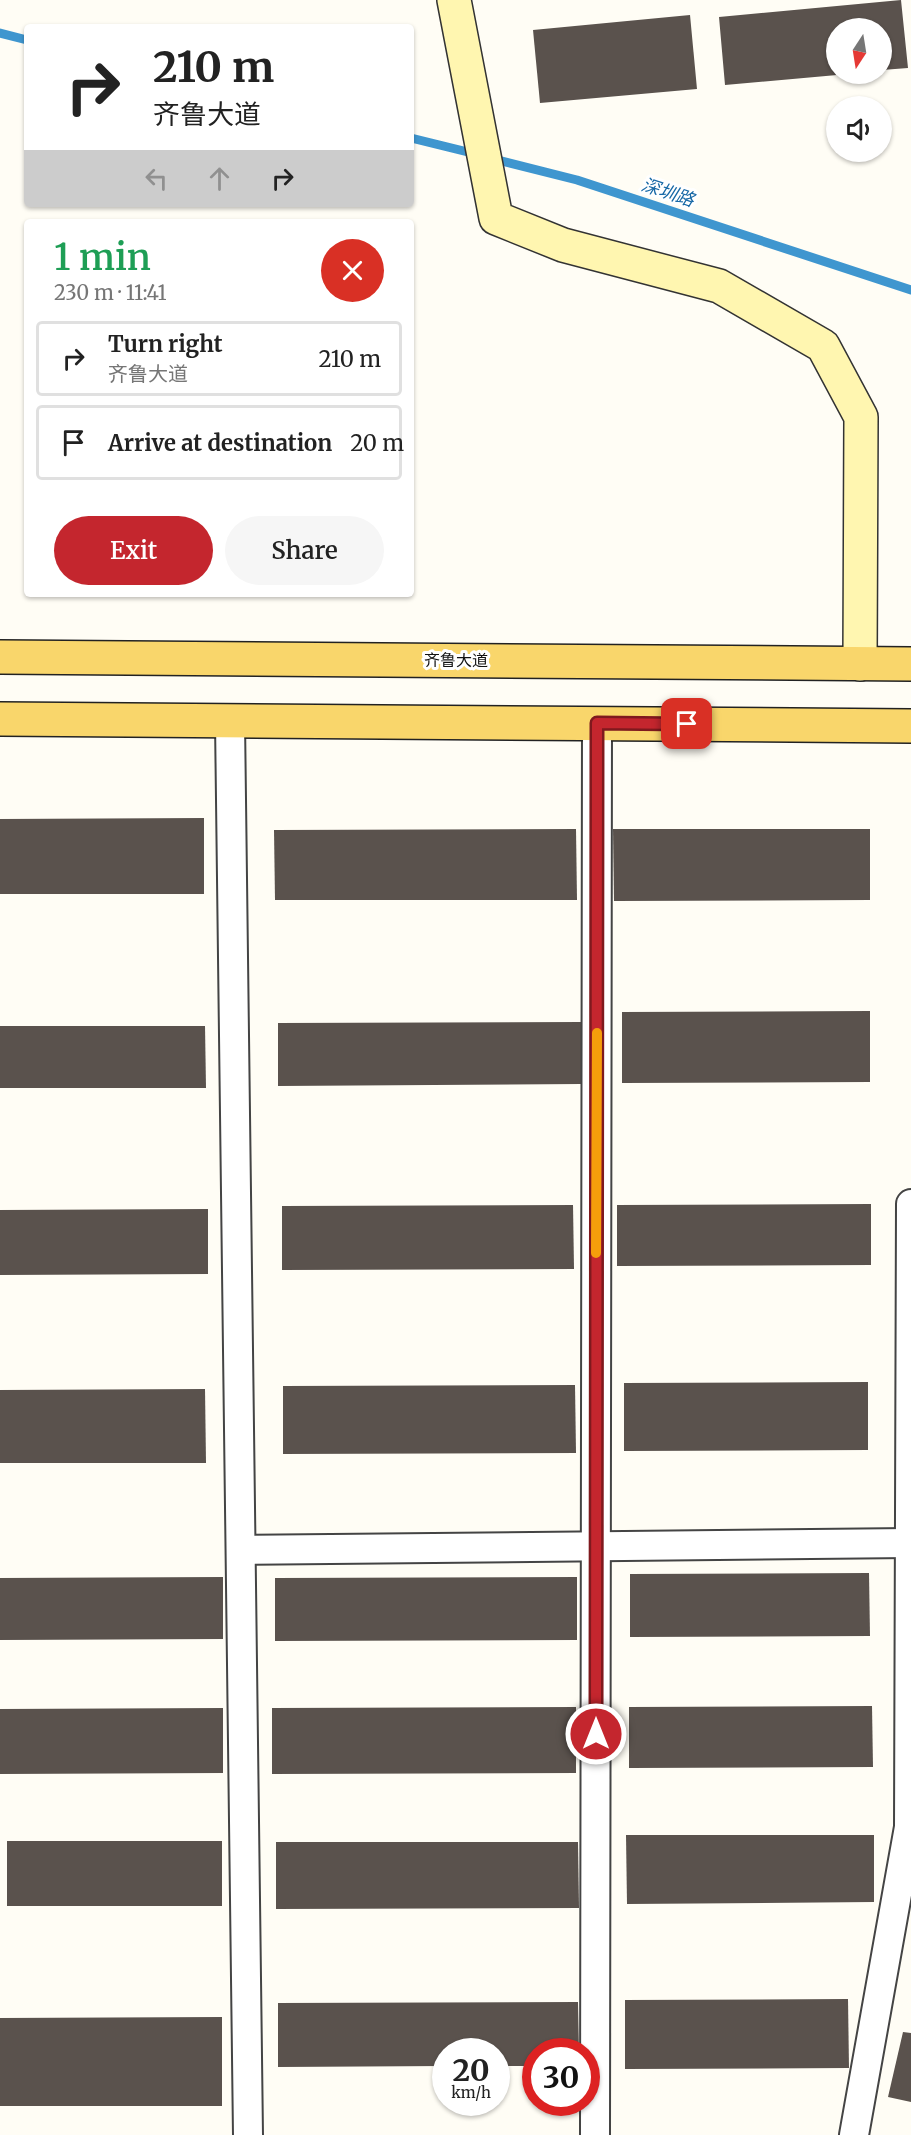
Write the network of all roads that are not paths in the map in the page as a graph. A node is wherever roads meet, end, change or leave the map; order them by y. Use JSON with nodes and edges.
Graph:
{"nodes":[{"id":1,"x":454,"y":0,"type":"edge"},
{"id":2,"x":0,"y":657,"type":"edge"},
{"id":3,"x":860,"y":664,"type":"junction"},
{"id":4,"x":911,"y":664,"type":"edge"},
{"id":5,"x":0,"y":719,"type":"edge"},
{"id":6,"x":230,"y":721,"type":"junction"},
{"id":7,"x":597,"y":723,"type":"junction"},
{"id":8,"x":911,"y":726,"type":"edge"},
{"id":9,"x":911,"y":1204,"type":"edge"},
{"id":10,"x":910,"y":1543,"type":"edge"},
{"id":11,"x":596,"y":1545,"type":"junction"},
{"id":12,"x":241,"y":1550,"type":"junction"},
{"id":13,"x":910,"y":1827,"type":"edge"},
{"id":14,"x":248,"y":2135,"type":"edge"},
{"id":15,"x":595,"y":2135,"type":"edge"},
{"id":16,"x":854,"y":2135,"type":"edge"}],
"edges":[{"from":1,"to":3,"type":"street"},
{"from":2,"to":3,"type":"main road","name":"齐鲁大道"},
{"from":3,"to":4,"type":"main road","name":"齐鲁大道"},
{"from":5,"to":6,"type":"main road"},
{"from":6,"to":7,"type":"main road"},
{"from":6,"to":12,"type":"street"},
{"from":7,"to":8,"type":"main road"},
{"from":7,"to":11,"type":"street"},
{"from":9,"to":10,"type":"street"},
{"from":10,"to":11,"type":"street"},
{"from":10,"to":13,"type":"street"},
{"from":11,"to":12,"type":"street"},
{"from":11,"to":15,"type":"street"},
{"from":12,"to":14,"type":"street"},
{"from":13,"to":16,"type":"street"}]}
